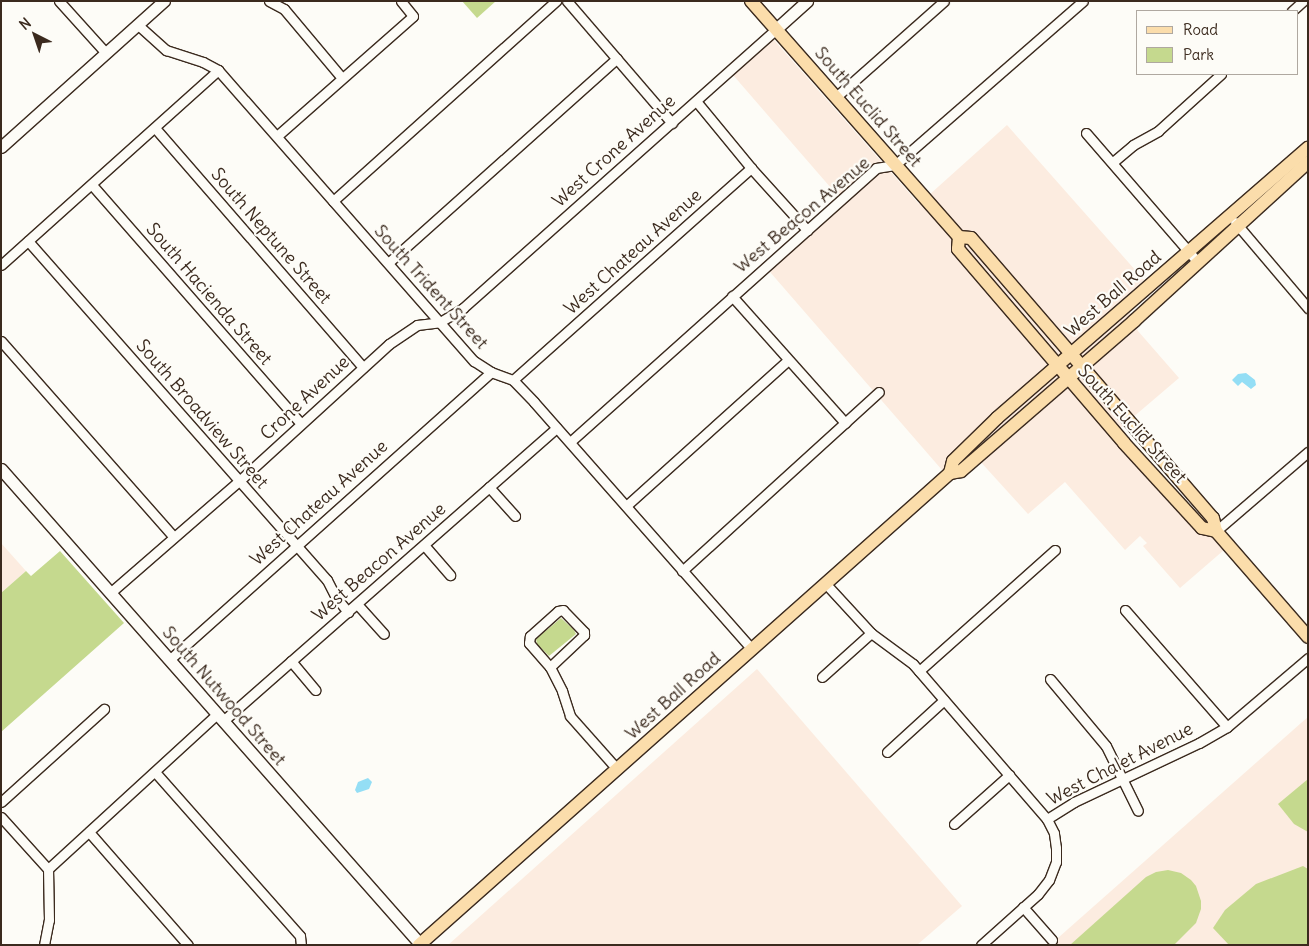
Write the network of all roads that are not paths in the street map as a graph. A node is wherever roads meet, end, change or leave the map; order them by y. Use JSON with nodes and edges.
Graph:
{"nodes":[{"id":1,"x":59,"y":1,"type":"edge"},
{"id":2,"x":164,"y":1,"type":"edge"},
{"id":3,"x":269,"y":1,"type":"edge"},
{"id":4,"x":400,"y":1,"type":"edge"},
{"id":5,"x":556,"y":1,"type":"edge"},
{"id":6,"x":567,"y":1,"type":"edge"},
{"id":7,"x":751,"y":1,"type":"edge"},
{"id":8,"x":807,"y":1,"type":"edge"},
{"id":9,"x":944,"y":1,"type":"edge"},
{"id":10,"x":1083,"y":1,"type":"edge"},
{"id":11,"x":1303,"y":1,"type":"edge"},
{"id":12,"x":1293,"y":10,"type":"edge"},
{"id":13,"x":138,"y":25,"type":"junction"},
{"id":14,"x":776,"y":29,"type":"junction"},
{"id":15,"x":106,"y":52,"type":"junction"},
{"id":16,"x":616,"y":58,"type":"junction"},
{"id":17,"x":218,"y":70,"type":"junction"},
{"id":18,"x":1211,"y":77,"type":"edge"},
{"id":19,"x":342,"y":78,"type":"junction"},
{"id":20,"x":836,"y":97,"type":"junction"},
{"id":21,"x":696,"y":101,"type":"junction"},
{"id":22,"x":672,"y":123,"type":"junction"},
{"id":23,"x":155,"y":128,"type":"junction"},
{"id":24,"x":1086,"y":133,"type":"dead end"},
{"id":25,"x":277,"y":136,"type":"junction"},
{"id":26,"x":1,"y":147,"type":"edge"},
{"id":27,"x":1308,"y":148,"type":"edge"},
{"id":28,"x":1113,"y":162,"type":"junction"},
{"id":29,"x":1308,"y":162,"type":"edge"},
{"id":30,"x":895,"y":165,"type":"junction"},
{"id":31,"x":751,"y":168,"type":"junction"},
{"id":32,"x":92,"y":185,"type":"junction"},
{"id":33,"x":333,"y":201,"type":"junction"},
{"id":34,"x":1234,"y":221,"type":"junction"},
{"id":35,"x":807,"y":230,"type":"junction"},
{"id":36,"x":959,"y":237,"type":"junction"},
{"id":37,"x":28,"y":241,"type":"junction"},
{"id":38,"x":1193,"y":256,"type":"junction"},
{"id":39,"x":388,"y":263,"type":"junction"},
{"id":40,"x":1,"y":265,"type":"edge"},
{"id":41,"x":732,"y":296,"type":"junction"},
{"id":42,"x":1308,"y":308,"type":"edge"},
{"id":43,"x":440,"y":322,"type":"junction"},
{"id":44,"x":1,"y":341,"type":"edge"},
{"id":45,"x":1071,"y":354,"type":"junction"},
{"id":46,"x":788,"y":360,"type":"junction"},
{"id":47,"x":1057,"y":366,"type":"junction"},
{"id":48,"x":1082,"y":366,"type":"junction"},
{"id":49,"x":363,"y":367,"type":"junction"},
{"id":50,"x":491,"y":372,"type":"junction"},
{"id":51,"x":1068,"y":378,"type":"junction"},
{"id":52,"x":513,"y":380,"type":"junction"},
{"id":53,"x":878,"y":392,"type":"dead end"},
{"id":54,"x":845,"y":423,"type":"junction"},
{"id":55,"x":301,"y":424,"type":"junction"},
{"id":56,"x":557,"y":428,"type":"junction"},
{"id":57,"x":570,"y":442,"type":"junction"},
{"id":58,"x":1308,"y":452,"type":"edge"},
{"id":59,"x":1,"y":469,"type":"edge"},
{"id":60,"x":950,"y":473,"type":"junction"},
{"id":61,"x":239,"y":481,"type":"junction"},
{"id":62,"x":489,"y":487,"type":"junction"},
{"id":63,"x":626,"y":506,"type":"junction"},
{"id":64,"x":514,"y":516,"type":"dead end"},
{"id":65,"x":1216,"y":531,"type":"junction"},
{"id":66,"x":174,"y":537,"type":"junction"},
{"id":67,"x":424,"y":544,"type":"junction"},
{"id":68,"x":296,"y":545,"type":"junction"},
{"id":69,"x":1055,"y":550,"type":"dead end"},
{"id":70,"x":682,"y":571,"type":"junction"},
{"id":71,"x":450,"y":575,"type":"dead end"},
{"id":72,"x":825,"y":584,"type":"junction"},
{"id":73,"x":110,"y":593,"type":"junction"},
{"id":74,"x":357,"y":604,"type":"junction"},
{"id":75,"x":1125,"y":610,"type":"dead end"},
{"id":76,"x":348,"y":612,"type":"junction"},
{"id":77,"x":870,"y":633,"type":"junction"},
{"id":78,"x":384,"y":634,"type":"dead end"},
{"id":79,"x":1308,"y":637,"type":"edge"},
{"id":80,"x":752,"y":648,"type":"junction"},
{"id":81,"x":1308,"y":658,"type":"edge"},
{"id":82,"x":169,"y":660,"type":"junction"},
{"id":83,"x":291,"y":661,"type":"junction"},
{"id":84,"x":550,"y":667,"type":"junction"},
{"id":85,"x":920,"y":671,"type":"junction"},
{"id":86,"x":822,"y":677,"type":"dead end"},
{"id":87,"x":1050,"y":679,"type":"dead end"},
{"id":88,"x":315,"y":690,"type":"dead end"},
{"id":89,"x":944,"y":700,"type":"junction"},
{"id":90,"x":104,"y":710,"type":"dead end"},
{"id":91,"x":220,"y":718,"type":"junction"},
{"id":92,"x":1227,"y":727,"type":"junction"},
{"id":93,"x":887,"y":752,"type":"dead end"},
{"id":94,"x":617,"y":769,"type":"junction"},
{"id":95,"x":155,"y":772,"type":"junction"},
{"id":96,"x":1009,"y":775,"type":"junction"},
{"id":97,"x":1124,"y":778,"type":"junction"},
{"id":98,"x":1,"y":802,"type":"edge"},
{"id":99,"x":1138,"y":811,"type":"dead end"},
{"id":100,"x":1,"y":817,"type":"edge"},
{"id":101,"x":1046,"y":819,"type":"junction"},
{"id":102,"x":954,"y":824,"type":"dead end"},
{"id":103,"x":89,"y":832,"type":"junction"},
{"id":104,"x":48,"y":869,"type":"junction"},
{"id":105,"x":1023,"y":907,"type":"junction"},
{"id":106,"x":1052,"y":940,"type":"dead end"},
{"id":107,"x":420,"y":944,"type":"edge"},
{"id":108,"x":44,"y":945,"type":"edge"},
{"id":109,"x":188,"y":945,"type":"edge"},
{"id":110,"x":301,"y":945,"type":"edge"},
{"id":111,"x":981,"y":945,"type":"edge"}],
"edges":[{"from":1,"to":15,"type":"street"},
{"from":2,"to":13,"type":"street"},
{"from":3,"to":19,"type":"street"},
{"from":4,"to":19,"type":"street"},
{"from":5,"to":33,"type":"street"},
{"from":6,"to":16,"type":"street"},
{"from":7,"to":14,"type":"main road","name":"South Euclid Street"},
{"from":8,"to":14,"type":"street","name":"West Crone Avenue"},
{"from":9,"to":20,"type":"street"},
{"from":10,"to":30,"type":"street","name":"West Beacon Avenue"},
{"from":11,"to":12,"type":"street"},
{"from":13,"to":15,"type":"street"},
{"from":13,"to":17,"type":"street","name":"South Trident Street"},
{"from":14,"to":20,"type":"main road","name":"South Euclid Street"},
{"from":14,"to":21,"type":"street","name":"West Crone Avenue"},
{"from":15,"to":26,"type":"street"},
{"from":16,"to":22,"type":"street"},
{"from":16,"to":39,"type":"street"},
{"from":17,"to":23,"type":"street"},
{"from":17,"to":25,"type":"street","name":"South Trident Street"},
{"from":18,"to":28,"type":"street"},
{"from":19,"to":25,"type":"street"},
{"from":20,"to":30,"type":"main road","name":"South Euclid Street"},
{"from":21,"to":22,"type":"street","name":"West Crone Avenue"},
{"from":21,"to":31,"type":"street"},
{"from":22,"to":43,"type":"street","name":"West Crone Avenue"},
{"from":23,"to":32,"type":"street"},
{"from":23,"to":49,"type":"street","name":"South Neptune Street"},
{"from":24,"to":28,"type":"street"},
{"from":25,"to":33,"type":"street","name":"South Trident Street"},
{"from":27,"to":34,"type":"main road","name":"West Ball Road"},
{"from":28,"to":38,"type":"street"},
{"from":29,"to":34,"type":"main road","name":"West Ball Road"},
{"from":30,"to":35,"type":"street","name":"West Beacon Avenue"},
{"from":30,"to":36,"type":"main road","name":"South Euclid Street"},
{"from":31,"to":35,"type":"street"},
{"from":31,"to":52,"type":"street","name":"West Chateau Avenue"},
{"from":32,"to":37,"type":"street"},
{"from":32,"to":55,"type":"street","name":"South Hacienda Street"},
{"from":33,"to":39,"type":"street","name":"South Trident Street"},
{"from":34,"to":38,"type":"main road","name":"West Ball Road"},
{"from":34,"to":42,"type":"street"},
{"from":35,"to":41,"type":"street","name":"West Beacon Avenue"},
{"from":36,"to":45,"type":"main road","name":"South Euclid Street"},
{"from":36,"to":47,"type":"main road","name":"South Euclid Street"},
{"from":37,"to":40,"type":"street"},
{"from":37,"to":61,"type":"street","name":"South Broadview Street"},
{"from":38,"to":45,"type":"main road","name":"West Ball Road"},
{"from":38,"to":48,"type":"main road","name":"West Ball Road"},
{"from":39,"to":43,"type":"street","name":"South Trident Street"},
{"from":41,"to":46,"type":"street"},
{"from":41,"to":57,"type":"street","name":"West Beacon Avenue"},
{"from":43,"to":49,"type":"street","name":"Crone Avenue"},
{"from":43,"to":50,"type":"street","name":"South Trident Street"},
{"from":44,"to":66,"type":"street"},
{"from":45,"to":47,"type":"main road","name":"West Ball Road"},
{"from":45,"to":48,"type":"main road","name":"South Euclid Street"},
{"from":46,"to":54,"type":"street"},
{"from":46,"to":63,"type":"street"},
{"from":47,"to":51,"type":"main road","name":"South Euclid Street"},
{"from":47,"to":60,"type":"main road","name":"West Ball Road"},
{"from":48,"to":51,"type":"main road","name":"West Ball Road"},
{"from":48,"to":65,"type":"main road","name":"South Euclid Street"},
{"from":49,"to":55,"type":"street","name":"Crone Avenue"},
{"from":50,"to":52,"type":"street","name":"South Trident Street"},
{"from":50,"to":68,"type":"street","name":"West Chateau Avenue"},
{"from":51,"to":60,"type":"main road","name":"West Ball Road"},
{"from":51,"to":65,"type":"main road","name":"South Euclid Street"},
{"from":52,"to":56,"type":"street","name":"South Trident Street"},
{"from":53,"to":54,"type":"street"},
{"from":54,"to":70,"type":"street"},
{"from":55,"to":61,"type":"street","name":"Crone Avenue"},
{"from":56,"to":57,"type":"street","name":"South Trident Street"},
{"from":56,"to":62,"type":"street","name":"West Beacon Avenue"},
{"from":57,"to":63,"type":"street","name":"South Trident Street"},
{"from":58,"to":65,"type":"street"},
{"from":59,"to":73,"type":"street","name":"South Nutwood Street"},
{"from":60,"to":72,"type":"main road","name":"West Ball Road"},
{"from":61,"to":66,"type":"street","name":"Crone Avenue"},
{"from":61,"to":68,"type":"street","name":"South Broadview Street"},
{"from":62,"to":64,"type":"street"},
{"from":62,"to":67,"type":"street","name":"West Beacon Avenue"},
{"from":63,"to":70,"type":"street","name":"South Trident Street"},
{"from":65,"to":79,"type":"main road","name":"South Euclid Street"},
{"from":66,"to":73,"type":"street","name":"Crone Avenue"},
{"from":67,"to":71,"type":"street"},
{"from":67,"to":74,"type":"street","name":"West Beacon Avenue"},
{"from":68,"to":76,"type":"street","name":"South Broadview Street"},
{"from":68,"to":82,"type":"street","name":"West Chateau Avenue"},
{"from":69,"to":85,"type":"street"},
{"from":70,"to":80,"type":"street","name":"South Trident Street"},
{"from":72,"to":77,"type":"street"},
{"from":72,"to":80,"type":"main road","name":"West Ball Road"},
{"from":73,"to":82,"type":"street","name":"South Nutwood Street"},
{"from":74,"to":76,"type":"street","name":"West Beacon Avenue"},
{"from":74,"to":78,"type":"street"},
{"from":75,"to":92,"type":"street"},
{"from":76,"to":83,"type":"street","name":"West Beacon Avenue"},
{"from":77,"to":85,"type":"street"},
{"from":77,"to":86,"type":"street"},
{"from":80,"to":94,"type":"main road","name":"West Ball Road"},
{"from":81,"to":92,"type":"street","name":"West Chalet Avenue"},
{"from":82,"to":91,"type":"street","name":"South Nutwood Street"},
{"from":83,"to":88,"type":"street"},
{"from":83,"to":91,"type":"street","name":"West Beacon Avenue"},
{"from":84,"to":84,"type":"street"},
{"from":84,"to":94,"type":"street"},
{"from":85,"to":89,"type":"street"},
{"from":87,"to":97,"type":"street"},
{"from":89,"to":93,"type":"street"},
{"from":89,"to":96,"type":"street"},
{"from":90,"to":98,"type":"street"},
{"from":91,"to":95,"type":"street","name":"West Beacon Avenue"},
{"from":91,"to":107,"type":"street","name":"South Nutwood Street"},
{"from":92,"to":97,"type":"street","name":"West Chalet Avenue"},
{"from":94,"to":107,"type":"main road","name":"West Ball Road"},
{"from":95,"to":103,"type":"street","name":"West Beacon Avenue"},
{"from":95,"to":110,"type":"street"},
{"from":96,"to":101,"type":"street"},
{"from":96,"to":102,"type":"street"},
{"from":97,"to":99,"type":"street"},
{"from":97,"to":101,"type":"street","name":"West Chalet Avenue"},
{"from":100,"to":104,"type":"street"},
{"from":101,"to":105,"type":"street","name":"West Chalet Avenue"},
{"from":103,"to":104,"type":"street","name":"West Beacon Avenue"},
{"from":103,"to":109,"type":"street"},
{"from":104,"to":108,"type":"street"},
{"from":105,"to":106,"type":"street"},
{"from":105,"to":111,"type":"street","name":"West Chalet Avenue"}]}
